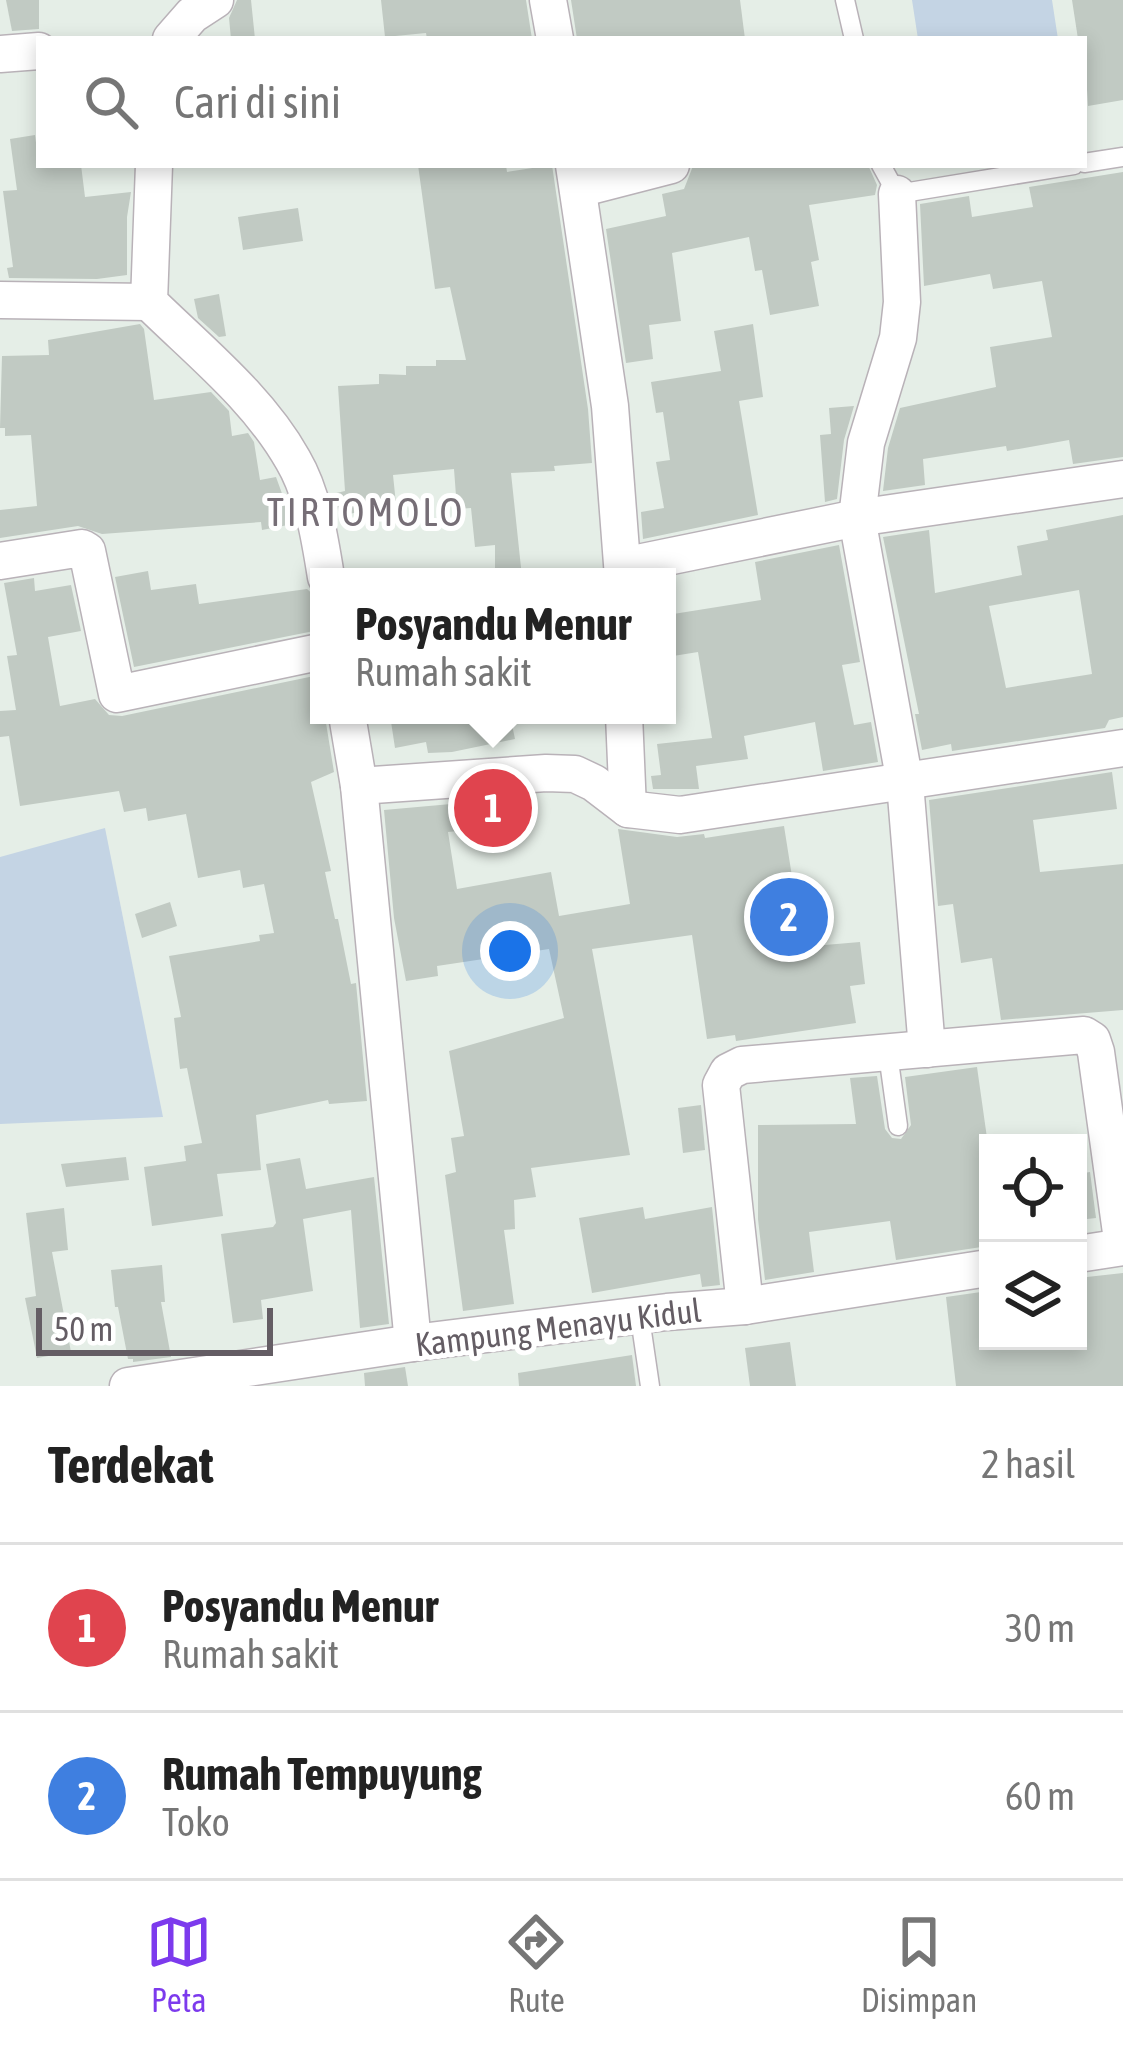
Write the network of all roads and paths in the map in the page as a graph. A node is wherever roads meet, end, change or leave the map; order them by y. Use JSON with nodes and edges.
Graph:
{"nodes":[{"id":1,"x":215,"y":0,"type":"edge"},
{"id":2,"x":548,"y":0,"type":"edge"},
{"id":3,"x":845,"y":0,"type":"edge"},
{"id":4,"x":174,"y":36,"type":"edge"},
{"id":5,"x":554,"y":36,"type":"edge"},
{"id":6,"x":853,"y":36,"type":"edge"},
{"id":7,"x":36,"y":51,"type":"edge"},
{"id":8,"x":0,"y":54,"type":"edge"},
{"id":9,"x":1123,"y":157,"type":"edge"},
{"id":10,"x":1087,"y":163,"type":"edge"},
{"id":11,"x":154,"y":168,"type":"edge"},
{"id":12,"x":647,"y":168,"type":"edge"},
{"id":13,"x":1034,"y":168,"type":"edge"},
{"id":14,"x":576,"y":177,"type":"edge"},
{"id":15,"x":889,"y":179,"type":"edge"},
{"id":16,"x":0,"y":300,"type":"edge"},
{"id":17,"x":149,"y":302,"type":"junction"},
{"id":18,"x":1123,"y":479,"type":"edge"},
{"id":19,"x":857,"y":518,"type":"junction"},
{"id":20,"x":0,"y":561,"type":"edge"},
{"id":21,"x":324,"y":568,"type":"edge"},
{"id":22,"x":623,"y":568,"type":"edge"},
{"id":23,"x":636,"y":568,"type":"edge"},
{"id":24,"x":310,"y":654,"type":"edge"},
{"id":25,"x":349,"y":724,"type":"edge"},
{"id":26,"x":624,"y":724,"type":"edge"},
{"id":27,"x":1123,"y":748,"type":"edge"},
{"id":28,"x":905,"y":783,"type":"junction"},
{"id":29,"x":359,"y":786,"type":"junction"},
{"id":30,"x":628,"y":809,"type":"junction"},
{"id":31,"x":927,"y":1049,"type":"junction"},
{"id":32,"x":888,"y":1054,"type":"junction"},
{"id":33,"x":898,"y":1126,"type":"dead end"},
{"id":34,"x":1123,"y":1247,"type":"edge"},
{"id":35,"x":1087,"y":1253,"type":"edge"},
{"id":36,"x":979,"y":1269,"type":"edge"},
{"id":37,"x":745,"y":1306,"type":"junction"},
{"id":38,"x":640,"y":1318,"type":"junction"},
{"id":39,"x":412,"y":1343,"type":"junction"},
{"id":40,"x":128,"y":1386,"type":"edge"},
{"id":41,"x":650,"y":1386,"type":"edge"}],
"edges":[{"from":1,"to":4,"type":"street"},
{"from":2,"to":5,"type":"street"},
{"from":3,"to":6,"type":"lane"},
{"from":7,"to":8,"type":"street"},
{"from":9,"to":10,"type":"lane"},
{"from":11,"to":17,"type":"street"},
{"from":12,"to":14,"type":"street"},
{"from":13,"to":15,"type":"lane"},
{"from":14,"to":22,"type":"street"},
{"from":15,"to":19,"type":"street"},
{"from":16,"to":17,"type":"street"},
{"from":17,"to":21,"type":"street"},
{"from":18,"to":19,"type":"street"},
{"from":19,"to":23,"type":"street"},
{"from":19,"to":28,"type":"street"},
{"from":20,"to":24,"type":"street"},
{"from":25,"to":29,"type":"street"},
{"from":26,"to":30,"type":"street"},
{"from":27,"to":28,"type":"street"},
{"from":28,"to":30,"type":"street"},
{"from":28,"to":31,"type":"street"},
{"from":29,"to":30,"type":"street"},
{"from":29,"to":39,"type":"street"},
{"from":31,"to":32,"type":"street"},
{"from":31,"to":34,"type":"street"},
{"from":32,"to":33,"type":"lane"},
{"from":32,"to":37,"type":"street"},
{"from":34,"to":35,"type":"street"},
{"from":36,"to":37,"type":"street","name":"Kampung Menayu Kidul"},
{"from":37,"to":38,"type":"street","name":"Kampung Menayu Kidul"},
{"from":38,"to":39,"type":"street","name":"Kampung Menayu Kidul"},
{"from":38,"to":41,"type":"lane"},
{"from":39,"to":40,"type":"street","name":"Kampung Menayu Kidul"}]}
